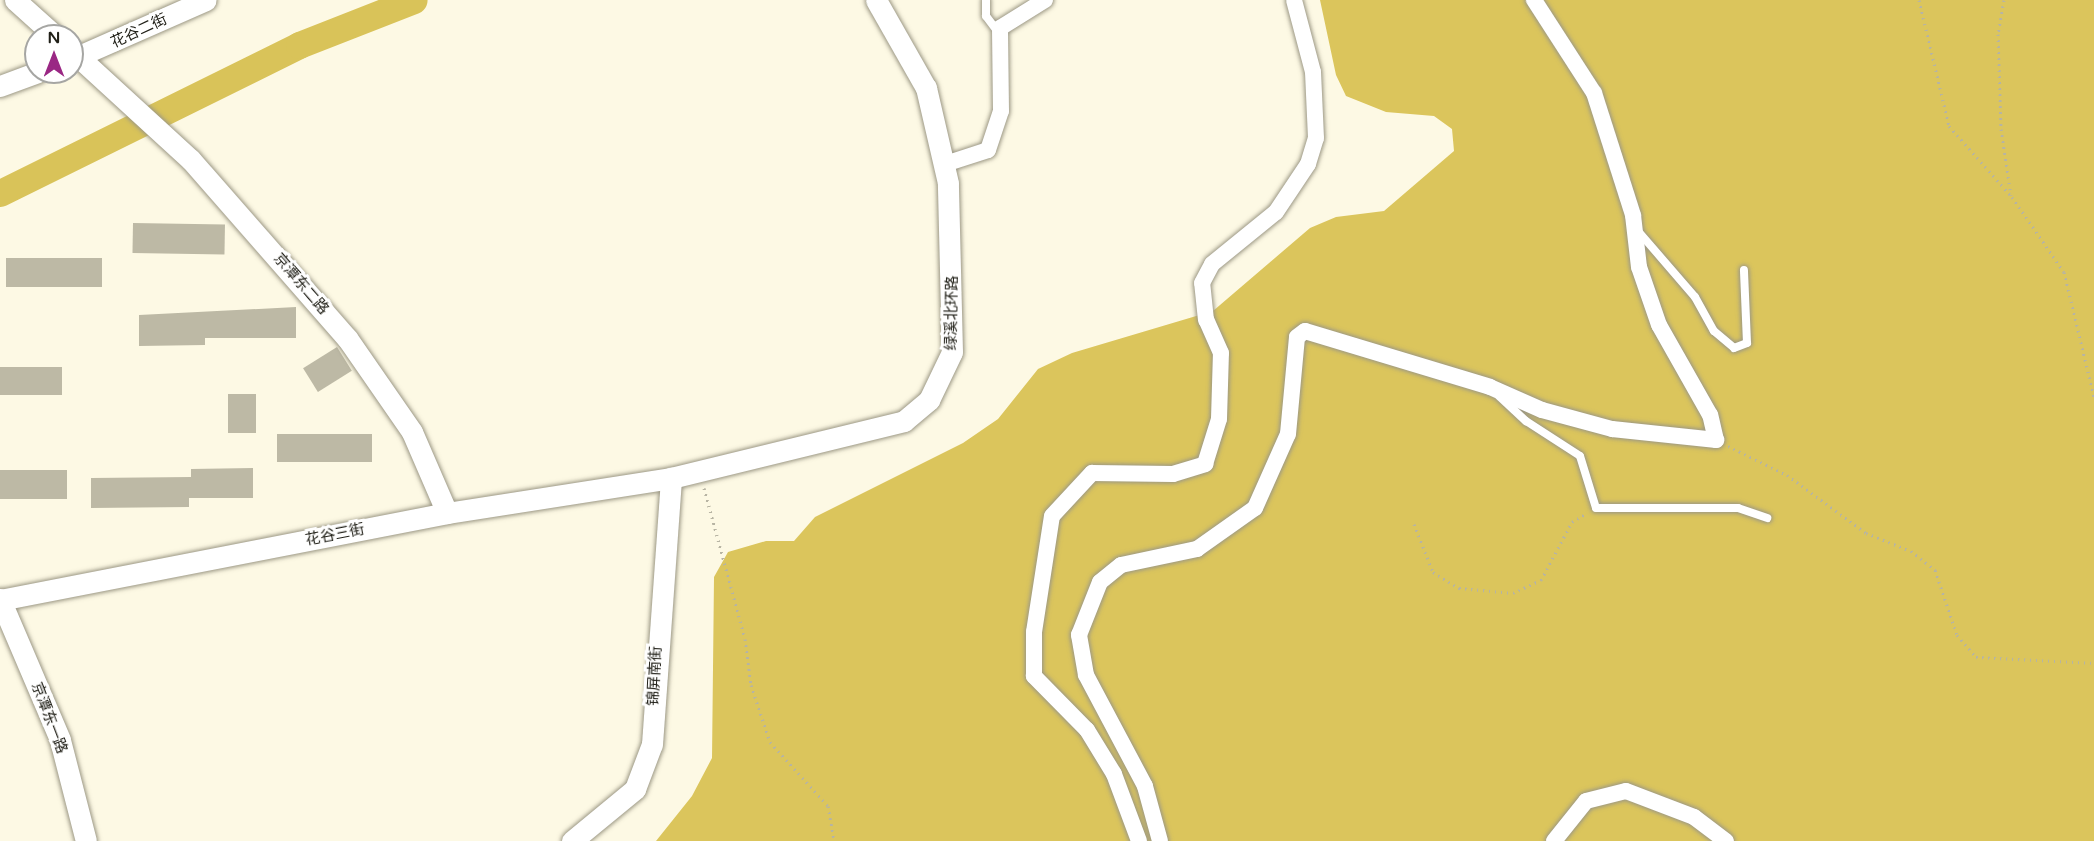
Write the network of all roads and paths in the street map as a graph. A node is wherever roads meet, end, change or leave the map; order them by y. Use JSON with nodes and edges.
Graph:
{"nodes":[{"id":1,"x":15,"y":0,"type":"edge"},
{"id":2,"x":206,"y":0,"type":"edge"},
{"id":3,"x":876,"y":0,"type":"edge"},
{"id":4,"x":986,"y":0,"type":"edge"},
{"id":5,"x":1045,"y":0,"type":"edge"},
{"id":6,"x":1294,"y":0,"type":"edge"},
{"id":7,"x":1534,"y":0,"type":"edge"},
{"id":8,"x":1919,"y":0,"type":"edge"},
{"id":9,"x":2004,"y":0,"type":"edge"},
{"id":10,"x":42,"y":24,"type":"edge"},
{"id":11,"x":999,"y":33,"type":"junction"},
{"id":12,"x":84,"y":52,"type":"edge"},
{"id":13,"x":84,"y":63,"type":"edge"},
{"id":14,"x":24,"y":77,"type":"edge"},
{"id":15,"x":0,"y":86,"type":"edge"},
{"id":16,"x":945,"y":165,"type":"junction"},
{"id":17,"x":2012,"y":197,"type":"junction"},
{"id":18,"x":1636,"y":228,"type":"junction"},
{"id":19,"x":1744,"y":270,"type":"dead end"},
{"id":20,"x":1490,"y":387,"type":"junction"},
{"id":21,"x":2094,"y":397,"type":"edge"},
{"id":22,"x":1716,"y":440,"type":"junction"},
{"id":23,"x":699,"y":471,"type":"junction"},
{"id":24,"x":671,"y":478,"type":"junction"},
{"id":25,"x":1596,"y":508,"type":"junction"},
{"id":26,"x":447,"y":513,"type":"junction"},
{"id":27,"x":1767,"y":518,"type":"dead end"},
{"id":28,"x":1414,"y":524,"type":"dead end"},
{"id":29,"x":0,"y":599,"type":"edge"},
{"id":30,"x":2094,"y":663,"type":"edge"},
{"id":31,"x":86,"y":841,"type":"edge"},
{"id":32,"x":572,"y":841,"type":"edge"},
{"id":33,"x":834,"y":841,"type":"edge"},
{"id":34,"x":1139,"y":841,"type":"edge"},
{"id":35,"x":1160,"y":841,"type":"edge"},
{"id":36,"x":1554,"y":841,"type":"edge"},
{"id":37,"x":1726,"y":841,"type":"edge"}],
"edges":[{"from":1,"to":10,"type":"street"},
{"from":2,"to":12,"type":"street","name":"花谷二街"},
{"from":3,"to":16,"type":"street","name":"绿溪北环路"},
{"from":4,"to":11,"type":"lane"},
{"from":5,"to":11,"type":"street"},
{"from":6,"to":34,"type":"street"},
{"from":7,"to":18,"type":"street"},
{"from":8,"to":17,"type":"path"},
{"from":9,"to":17,"type":"path"},
{"from":11,"to":16,"type":"street"},
{"from":13,"to":26,"type":"street","name":"京潭东二路"},
{"from":14,"to":15,"type":"street"},
{"from":16,"to":23,"type":"street","name":"绿溪北环路"},
{"from":17,"to":21,"type":"path"},
{"from":18,"to":19,"type":"lane"},
{"from":18,"to":22,"type":"street"},
{"from":20,"to":22,"type":"street"},
{"from":20,"to":25,"type":"lane"},
{"from":20,"to":35,"type":"street"},
{"from":22,"to":30,"type":"path"},
{"from":23,"to":24,"type":"street","name":"绿溪北环路"},
{"from":23,"to":33,"type":"path"},
{"from":24,"to":26,"type":"street","name":"花谷三街"},
{"from":24,"to":32,"type":"street","name":"锦屏南街"},
{"from":25,"to":27,"type":"lane"},
{"from":25,"to":28,"type":"path"},
{"from":26,"to":29,"type":"street","name":"花谷三街"},
{"from":29,"to":31,"type":"street","name":"京潭东一路"},
{"from":36,"to":37,"type":"street"}]}
